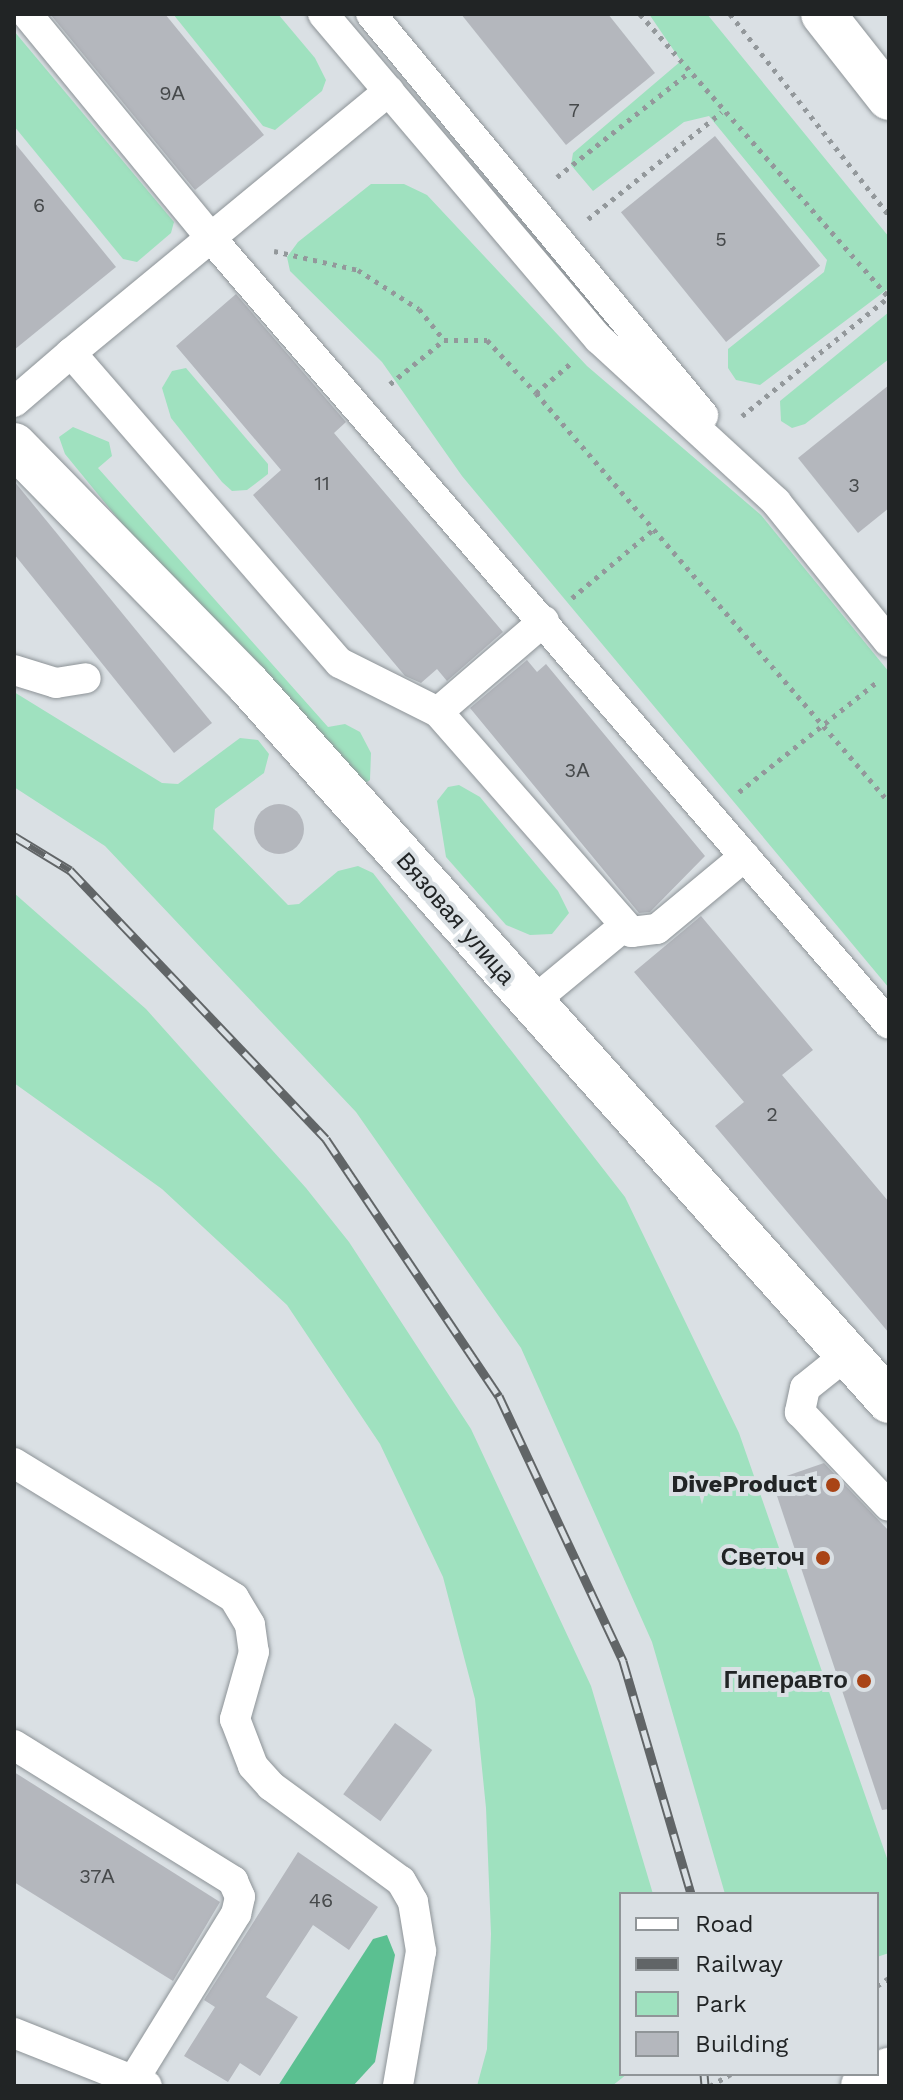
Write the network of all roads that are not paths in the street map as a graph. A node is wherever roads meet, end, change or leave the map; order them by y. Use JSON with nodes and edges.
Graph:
{"nodes":[{"id":1,"x":27,"y":14,"type":"edge"},
{"id":2,"x":323,"y":14,"type":"edge"},
{"id":3,"x":823,"y":14,"type":"edge"},
{"id":4,"x":384,"y":18,"type":"edge"},
{"id":5,"x":432,"y":88,"type":"junction"},
{"id":6,"x":889,"y":98,"type":"edge"},
{"id":7,"x":397,"y":101,"type":"junction"},
{"id":8,"x":219,"y":244,"type":"junction"},
{"id":9,"x":71,"y":353,"type":"junction"},
{"id":10,"x":14,"y":402,"type":"edge"},
{"id":11,"x":14,"y":445,"type":"edge"},
{"id":12,"x":776,"y":502,"type":"junction"},
{"id":13,"x":544,"y":621,"type":"junction"},
{"id":14,"x":889,"y":642,"type":"edge"},
{"id":15,"x":14,"y":670,"type":"edge"},
{"id":16,"x":86,"y":678,"type":"dead end"},
{"id":17,"x":438,"y":712,"type":"junction"},
{"id":18,"x":745,"y":856,"type":"junction"},
{"id":19,"x":623,"y":927,"type":"junction"},
{"id":20,"x":530,"y":1004,"type":"junction"},
{"id":21,"x":889,"y":1024,"type":"edge"},
{"id":22,"x":845,"y":1356,"type":"junction"},
{"id":23,"x":885,"y":1389,"type":"edge"},
{"id":24,"x":14,"y":1463,"type":"edge"},
{"id":25,"x":889,"y":1506,"type":"edge"},
{"id":26,"x":14,"y":1745,"type":"edge"},
{"id":27,"x":14,"y":2033,"type":"edge"},
{"id":28,"x":889,"y":2070,"type":"edge"},
{"id":29,"x":141,"y":2083,"type":"edge"},
{"id":30,"x":398,"y":2086,"type":"edge"},
{"id":31,"x":863,"y":2086,"type":"edge"}],
"edges":[{"from":1,"to":8,"type":"lane"},
{"from":2,"to":7,"type":"lane"},
{"from":3,"to":6,"type":"street"},
{"from":4,"to":5,"type":"lane"},
{"from":5,"to":7,"type":"lane"},
{"from":5,"to":12,"type":"lane"},
{"from":7,"to":8,"type":"lane"},
{"from":7,"to":12,"type":"lane"},
{"from":8,"to":9,"type":"lane"},
{"from":8,"to":13,"type":"lane"},
{"from":9,"to":10,"type":"lane"},
{"from":9,"to":17,"type":"lane"},
{"from":11,"to":20,"type":"street","name":"Вязовая улица"},
{"from":12,"to":14,"type":"lane"},
{"from":13,"to":17,"type":"lane"},
{"from":13,"to":18,"type":"lane"},
{"from":15,"to":16,"type":"lane"},
{"from":17,"to":19,"type":"lane"},
{"from":18,"to":19,"type":"lane"},
{"from":18,"to":21,"type":"lane"},
{"from":19,"to":20,"type":"lane"},
{"from":20,"to":22,"type":"street","name":"Вязовая улица"},
{"from":22,"to":23,"type":"street","name":"Вязовая улица"},
{"from":22,"to":25,"type":"lane"},
{"from":24,"to":30,"type":"lane"},
{"from":26,"to":29,"type":"lane"},
{"from":27,"to":29,"type":"lane"},
{"from":28,"to":31,"type":"street"}]}
